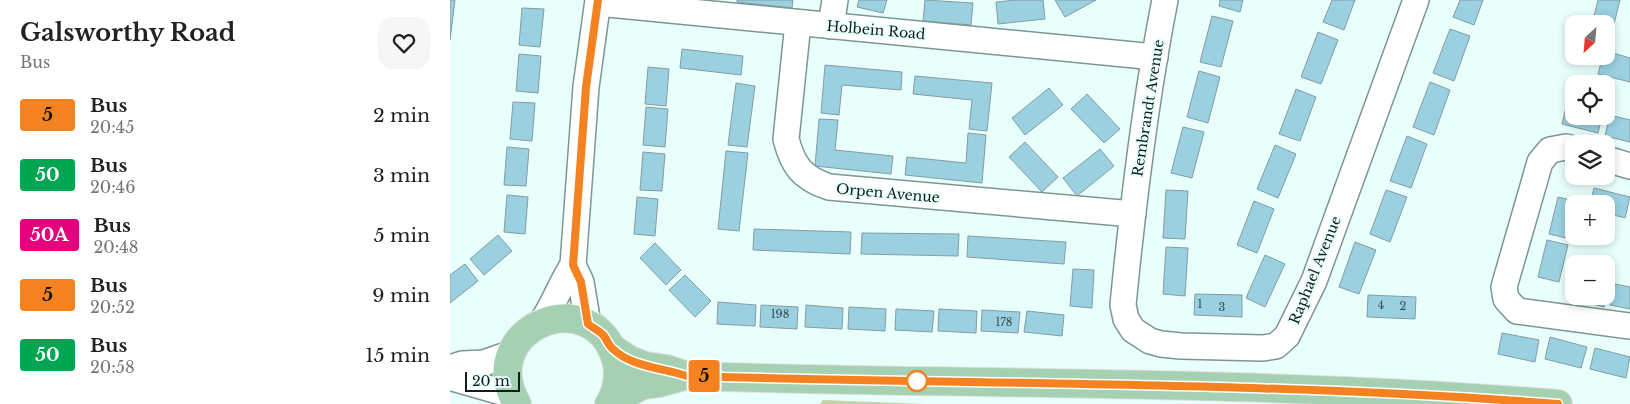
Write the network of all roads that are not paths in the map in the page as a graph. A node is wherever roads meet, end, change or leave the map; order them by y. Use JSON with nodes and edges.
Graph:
{"nodes":[{"id":1,"x":835,"y":0,"type":"edge"},
{"id":2,"x":1165,"y":0,"type":"edge"},
{"id":3,"x":1416,"y":0,"type":"edge"},
{"id":4,"x":598,"y":2,"type":"edge"},
{"id":5,"x":798,"y":23,"type":"junction"},
{"id":6,"x":831,"y":26,"type":"junction"},
{"id":7,"x":1155,"y":57,"type":"junction"},
{"id":8,"x":1565,"y":147,"type":"edge"},
{"id":9,"x":1615,"y":162,"type":"edge"},
{"id":10,"x":1630,"y":166,"type":"edge"},
{"id":11,"x":1132,"y":216,"type":"junction"},
{"id":12,"x":573,"y":265,"type":"junction"},
{"id":13,"x":542,"y":322,"type":"junction"},
{"id":14,"x":588,"y":324,"type":"junction"},
{"id":15,"x":1630,"y":326,"type":"edge"},
{"id":16,"x":613,"y":349,"type":"junction"},
{"id":17,"x":512,"y":353,"type":"junction"},
{"id":18,"x":450,"y":368,"type":"edge"},
{"id":19,"x":450,"y":376,"type":"edge"},
{"id":20,"x":687,"y":376,"type":"junction"},
{"id":21,"x":1282,"y":396,"type":"edge"},
{"id":22,"x":515,"y":399,"type":"edge"},
{"id":23,"x":610,"y":403,"type":"edge"},
{"id":24,"x":1558,"y":404,"type":"edge"}],
"edges":[{"from":1,"to":6,"type":"street"},
{"from":2,"to":7,"type":"street","name":"Rembrandt Avenue"},
{"from":3,"to":11,"type":"street","name":"Raphael Avenue"},
{"from":4,"to":5,"type":"street","name":"Holbein Road"},
{"from":4,"to":12,"type":"street"},
{"from":5,"to":6,"type":"street","name":"Holbein Road"},
{"from":5,"to":11,"type":"street","name":"Orpen Avenue"},
{"from":6,"to":7,"type":"street","name":"Holbein Road"},
{"from":7,"to":11,"type":"street","name":"Rembrandt Avenue"},
{"from":8,"to":15,"type":"street"},
{"from":9,"to":10,"type":"street"},
{"from":12,"to":13,"type":"street"},
{"from":12,"to":14,"type":"street"},
{"from":13,"to":14,"type":"main road"},
{"from":13,"to":17,"type":"main road"},
{"from":14,"to":16,"type":"main road"},
{"from":16,"to":20,"type":"main road"},
{"from":16,"to":23,"type":"main road"},
{"from":17,"to":18,"type":"street"},
{"from":17,"to":22,"type":"main road"},
{"from":19,"to":22,"type":"street"},
{"from":20,"to":21,"type":"main road"},
{"from":20,"to":23,"type":"main road"},
{"from":21,"to":24,"type":"main road"}]}
